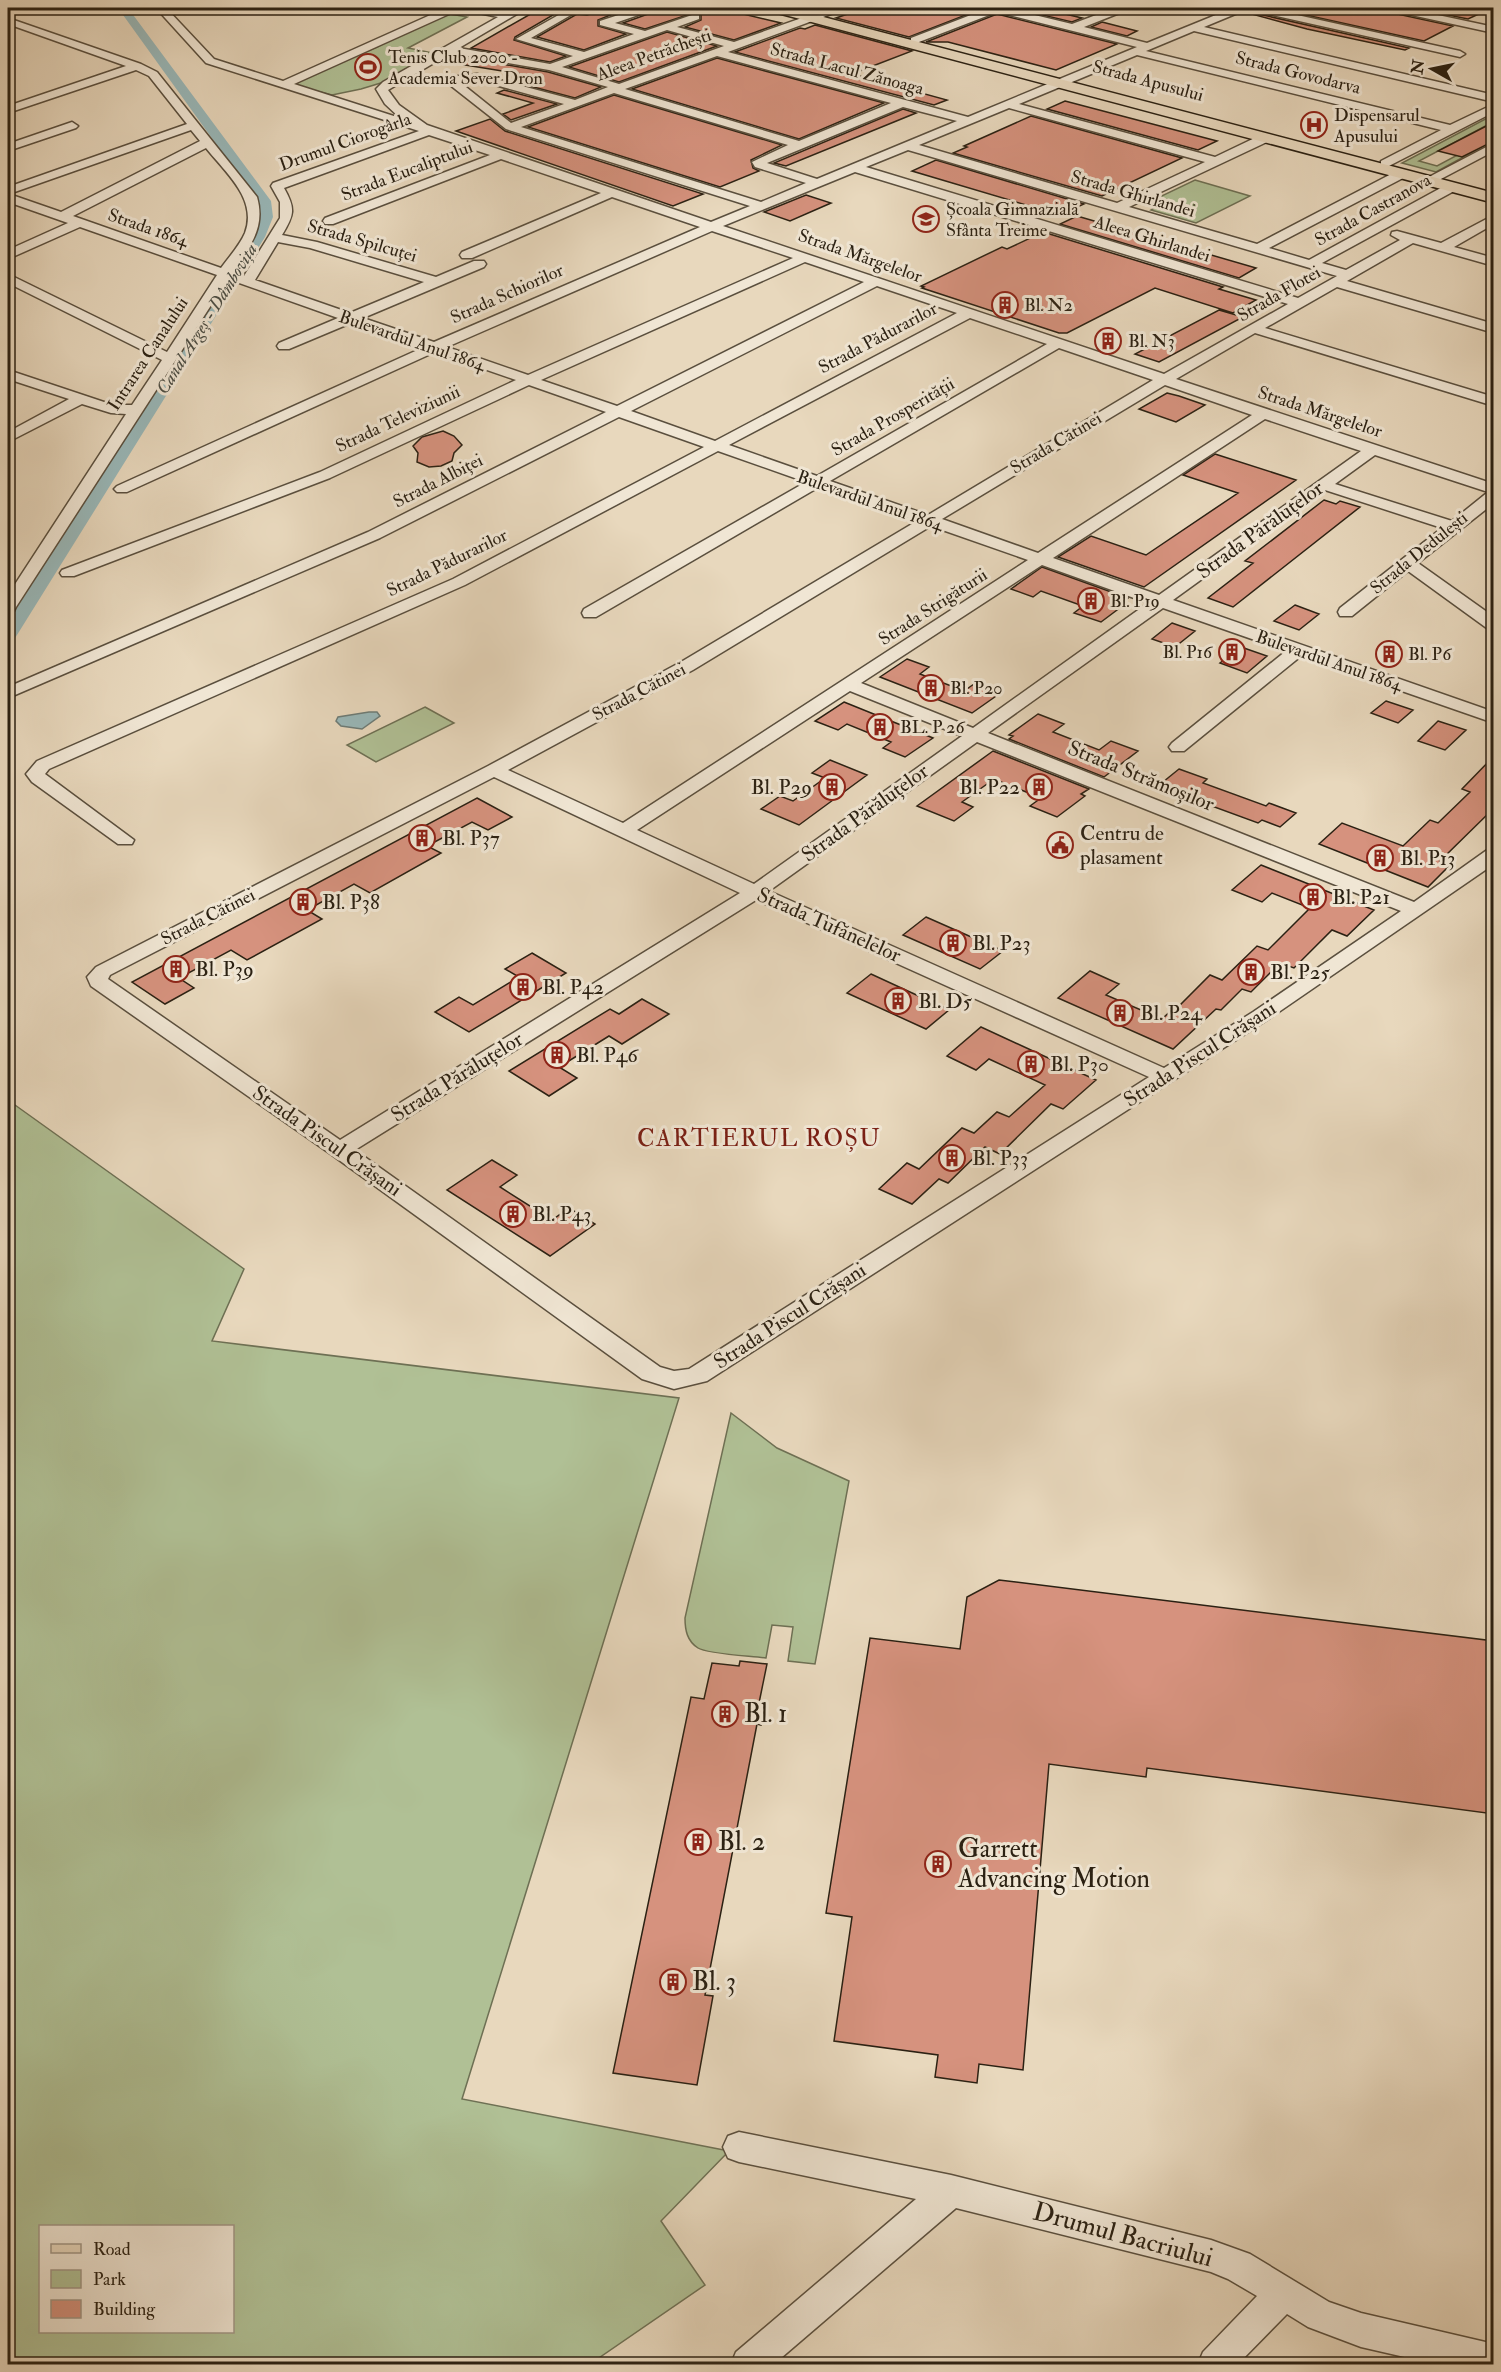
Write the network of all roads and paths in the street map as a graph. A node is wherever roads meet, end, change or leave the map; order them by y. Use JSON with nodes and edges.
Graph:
{"nodes":[{"id":1,"x":161,"y":8,"type":"edge"},
{"id":2,"x":454,"y":8,"type":"edge"},
{"id":3,"x":469,"y":8,"type":"edge"},
{"id":4,"x":522,"y":8,"type":"edge"},
{"id":5,"x":571,"y":8,"type":"edge"},
{"id":6,"x":620,"y":8,"type":"edge"},
{"id":7,"x":649,"y":8,"type":"edge"},
{"id":8,"x":775,"y":8,"type":"edge"},
{"id":9,"x":792,"y":8,"type":"edge"},
{"id":10,"x":838,"y":8,"type":"edge"},
{"id":11,"x":996,"y":8,"type":"edge"},
{"id":12,"x":1123,"y":8,"type":"edge"},
{"id":13,"x":1241,"y":8,"type":"edge"},
{"id":14,"x":1254,"y":8,"type":"edge"},
{"id":15,"x":1393,"y":8,"type":"edge"},
{"id":16,"x":674,"y":10,"type":"dead end"},
{"id":17,"x":1089,"y":10,"type":"dead end"},
{"id":18,"x":636,"y":12,"type":"junction"},
{"id":19,"x":1106,"y":14,"type":"junction"},
{"id":20,"x":507,"y":16,"type":"junction"},
{"id":21,"x":815,"y":16,"type":"junction"},
{"id":22,"x":8,"y":21,"type":"edge"},
{"id":23,"x":666,"y":27,"type":"junction"},
{"id":24,"x":1073,"y":28,"type":"junction"},
{"id":25,"x":1193,"y":28,"type":"junction"},
{"id":26,"x":32,"y":29,"type":"junction"},
{"id":27,"x":1494,"y":30,"type":"edge"},
{"id":28,"x":16,"y":34,"type":"dead end"},
{"id":29,"x":645,"y":34,"type":"junction"},
{"id":30,"x":915,"y":40,"type":"junction"},
{"id":31,"x":733,"y":45,"type":"junction"},
{"id":32,"x":1148,"y":47,"type":"junction"},
{"id":33,"x":448,"y":49,"type":"junction"},
{"id":34,"x":716,"y":52,"type":"junction"},
{"id":35,"x":1136,"y":52,"type":"junction"},
{"id":36,"x":1460,"y":54,"type":"dead end"},
{"id":37,"x":584,"y":55,"type":"junction"},
{"id":38,"x":137,"y":66,"type":"junction"},
{"id":39,"x":551,"y":67,"type":"junction"},
{"id":40,"x":1065,"y":82,"type":"junction"},
{"id":41,"x":283,"y":85,"type":"junction"},
{"id":42,"x":615,"y":88,"type":"junction"},
{"id":43,"x":350,"y":96,"type":"dead end"},
{"id":44,"x":1494,"y":99,"type":"edge"},
{"id":45,"x":330,"y":100,"type":"junction"},
{"id":46,"x":575,"y":103,"type":"junction"},
{"id":47,"x":902,"y":103,"type":"junction"},
{"id":48,"x":1009,"y":105,"type":"junction"},
{"id":49,"x":1494,"y":107,"type":"edge"},
{"id":50,"x":8,"y":110,"type":"edge"},
{"id":51,"x":969,"y":121,"type":"junction"},
{"id":52,"x":194,"y":125,"type":"junction"},
{"id":53,"x":72,"y":126,"type":"dead end"},
{"id":54,"x":510,"y":127,"type":"junction"},
{"id":55,"x":1451,"y":129,"type":"junction"},
{"id":56,"x":429,"y":131,"type":"junction"},
{"id":57,"x":1269,"y":136,"type":"junction"},
{"id":58,"x":208,"y":142,"type":"junction"},
{"id":59,"x":799,"y":145,"type":"junction"},
{"id":60,"x":908,"y":146,"type":"junction"},
{"id":61,"x":1494,"y":146,"type":"edge"},
{"id":62,"x":8,"y":148,"type":"edge"},
{"id":63,"x":499,"y":156,"type":"junction"},
{"id":64,"x":1216,"y":161,"type":"junction"},
{"id":65,"x":1381,"y":166,"type":"junction"},
{"id":66,"x":855,"y":168,"type":"junction"},
{"id":67,"x":1399,"y":175,"type":"junction"},
{"id":68,"x":1436,"y":177,"type":"junction"},
{"id":69,"x":818,"y":183,"type":"junction"},
{"id":70,"x":1452,"y":187,"type":"junction"},
{"id":71,"x":8,"y":191,"type":"edge"},
{"id":72,"x":1494,"y":192,"type":"edge"},
{"id":73,"x":611,"y":193,"type":"junction"},
{"id":74,"x":8,"y":198,"type":"edge"},
{"id":75,"x":1494,"y":198,"type":"edge"},
{"id":76,"x":762,"y":206,"type":"junction"},
{"id":77,"x":1117,"y":208,"type":"junction"},
{"id":78,"x":62,"y":217,"type":"junction"},
{"id":79,"x":1494,"y":219,"type":"edge"},
{"id":80,"x":329,"y":221,"type":"dead end"},
{"id":81,"x":79,"y":223,"type":"junction"},
{"id":82,"x":712,"y":226,"type":"junction"},
{"id":83,"x":1376,"y":230,"type":"junction"},
{"id":84,"x":276,"y":238,"type":"junction"},
{"id":85,"x":1411,"y":239,"type":"junction"},
{"id":86,"x":1442,"y":248,"type":"junction"},
{"id":87,"x":1257,"y":249,"type":"junction"},
{"id":88,"x":8,"y":255,"type":"edge"},
{"id":89,"x":467,"y":255,"type":"dead end"},
{"id":90,"x":804,"y":258,"type":"junction"},
{"id":91,"x":1494,"y":262,"type":"edge"},
{"id":92,"x":480,"y":264,"type":"dead end"},
{"id":93,"x":1311,"y":264,"type":"junction"},
{"id":94,"x":223,"y":274,"type":"junction"},
{"id":95,"x":8,"y":278,"type":"edge"},
{"id":96,"x":1342,"y":279,"type":"junction"},
{"id":97,"x":437,"y":282,"type":"junction"},
{"id":98,"x":875,"y":282,"type":"junction"},
{"id":99,"x":248,"y":283,"type":"junction"},
{"id":100,"x":1300,"y":303,"type":"junction"},
{"id":101,"x":968,"y":313,"type":"junction"},
{"id":102,"x":348,"y":318,"type":"junction"},
{"id":103,"x":1255,"y":328,"type":"junction"},
{"id":104,"x":1494,"y":329,"type":"edge"},
{"id":105,"x":1058,"y":343,"type":"junction"},
{"id":106,"x":284,"y":346,"type":"dead end"},
{"id":107,"x":433,"y":348,"type":"junction"},
{"id":108,"x":169,"y":358,"type":"junction"},
{"id":109,"x":8,"y":374,"type":"edge"},
{"id":110,"x":1165,"y":379,"type":"junction"},
{"id":111,"x":526,"y":381,"type":"junction"},
{"id":112,"x":80,"y":399,"type":"junction"},
{"id":113,"x":1494,"y":402,"type":"edge"},
{"id":114,"x":135,"y":410,"type":"junction"},
{"id":115,"x":618,"y":413,"type":"junction"},
{"id":116,"x":1263,"y":414,"type":"junction"},
{"id":117,"x":8,"y":438,"type":"edge"},
{"id":118,"x":714,"y":446,"type":"junction"},
{"id":119,"x":1372,"y":450,"type":"junction"},
{"id":120,"x":819,"y":483,"type":"junction"},
{"id":121,"x":1324,"y":484,"type":"junction"},
{"id":122,"x":122,"y":489,"type":"dead end"},
{"id":123,"x":1494,"y":489,"type":"edge"},
{"id":124,"x":1494,"y":495,"type":"edge"},
{"id":125,"x":926,"y":520,"type":"junction"},
{"id":126,"x":1452,"y":526,"type":"junction"},
{"id":127,"x":1039,"y":560,"type":"junction"},
{"id":128,"x":1407,"y":563,"type":"junction"},
{"id":129,"x":68,"y":573,"type":"dead end"},
{"id":130,"x":1160,"y":602,"type":"junction"},
{"id":131,"x":8,"y":605,"type":"edge"},
{"id":132,"x":1346,"y":612,"type":"dead end"},
{"id":133,"x":590,"y":613,"type":"dead end"},
{"id":134,"x":1494,"y":625,"type":"edge"},
{"id":135,"x":1298,"y":650,"type":"junction"},
{"id":136,"x":850,"y":685,"type":"junction"},
{"id":137,"x":8,"y":693,"type":"edge"},
{"id":138,"x":1494,"y":718,"type":"edge"},
{"id":139,"x":974,"y":734,"type":"junction"},
{"id":140,"x":1178,"y":747,"type":"dead end"},
{"id":141,"x":494,"y":770,"type":"junction"},
{"id":142,"x":623,"y":831,"type":"junction"},
{"id":143,"x":125,"y":840,"type":"dead end"},
{"id":144,"x":1494,"y":854,"type":"edge"},
{"id":145,"x":755,"y":892,"type":"junction"},
{"id":146,"x":1417,"y":910,"type":"junction"},
{"id":147,"x":97,"y":977,"type":"joint"},
{"id":148,"x":1166,"y":1077,"type":"junction"},
{"id":149,"x":340,"y":1150,"type":"junction"},
{"id":150,"x":739,"y":2147,"type":"dead end"},
{"id":151,"x":951,"y":2191,"type":"junction"},
{"id":152,"x":1282,"y":2295,"type":"junction"},
{"id":153,"x":1494,"y":2361,"type":"edge"},
{"id":154,"x":748,"y":2364,"type":"edge"},
{"id":155,"x":1215,"y":2364,"type":"edge"}],
"edges":[{"from":1,"to":41,"type":"street"},
{"from":2,"to":41,"type":"street"},
{"from":3,"to":20,"type":"street"},
{"from":4,"to":20,"type":"street","name":"Strada Mărgelelor"},
{"from":5,"to":37,"type":"street"},
{"from":6,"to":18,"type":"street"},
{"from":7,"to":18,"type":"street"},
{"from":8,"to":21,"type":"main road","name":"Strada Apusului"},
{"from":9,"to":21,"type":"main road","name":"Strada Apusului"},
{"from":10,"to":21,"type":"street","name":"Aleea Petrăchești"},
{"from":11,"to":24,"type":"street"},
{"from":11,"to":30,"type":"street"},
{"from":12,"to":19,"type":"street"},
{"from":13,"to":25,"type":"street"},
{"from":14,"to":36,"type":"street"},
{"from":15,"to":27,"type":"street"},
{"from":16,"to":23,"type":"street"},
{"from":17,"to":19,"type":"street"},
{"from":18,"to":29,"type":"street"},
{"from":19,"to":24,"type":"street"},
{"from":20,"to":33,"type":"street","name":"Strada Mărgelelor"},
{"from":21,"to":30,"type":"main road","name":"Strada Apusului"},
{"from":21,"to":31,"type":"street","name":"Aleea Petrăchești"},
{"from":21,"to":40,"type":"main road","name":"Strada Apusului"},
{"from":22,"to":26,"type":"street","name":"Intrarea Canalului"},
{"from":23,"to":29,"type":"street"},
{"from":23,"to":31,"type":"street"},
{"from":24,"to":32,"type":"street"},
{"from":25,"to":32,"type":"street"},
{"from":25,"to":44,"type":"street"},
{"from":26,"to":28,"type":"street"},
{"from":26,"to":38,"type":"street","name":"Intrarea Canalului"},
{"from":29,"to":37,"type":"street"},
{"from":30,"to":40,"type":"main road","name":"Strada Apusului"},
{"from":31,"to":34,"type":"street","name":"Aleea Petrăchești"},
{"from":32,"to":35,"type":"street"},
{"from":33,"to":39,"type":"street"},
{"from":33,"to":56,"type":"street","name":"Strada Mărgelelor"},
{"from":34,"to":42,"type":"street","name":"Aleea Petrăchești"},
{"from":34,"to":47,"type":"street","name":"Strada Lacul Zănoaga"},
{"from":35,"to":40,"type":"street"},
{"from":35,"to":55,"type":"street","name":"Strada Govodarva"},
{"from":37,"to":39,"type":"street"},
{"from":38,"to":50,"type":"street"},
{"from":38,"to":52,"type":"street","name":"Intrarea Canalului"},
{"from":39,"to":42,"type":"street"},
{"from":40,"to":48,"type":"street"},
{"from":40,"to":57,"type":"main road","name":"Strada Apusului"},
{"from":41,"to":45,"type":"street"},
{"from":42,"to":46,"type":"street","name":"Aleea Petrăchești"},
{"from":42,"to":59,"type":"street"},
{"from":43,"to":45,"type":"street"},
{"from":45,"to":56,"type":"street"},
{"from":46,"to":54,"type":"street","name":"Aleea Petrăchești"},
{"from":46,"to":54,"type":"street"},
{"from":47,"to":51,"type":"street","name":"Strada Lacul Zănoaga"},
{"from":47,"to":59,"type":"street"},
{"from":48,"to":51,"type":"street"},
{"from":48,"to":64,"type":"street"},
{"from":49,"to":55,"type":"street"},
{"from":51,"to":60,"type":"street"},
{"from":52,"to":58,"type":"street","name":"Intrarea Canalului"},
{"from":52,"to":71,"type":"street"},
{"from":53,"to":62,"type":"street"},
{"from":54,"to":76,"type":"street"},
{"from":55,"to":65,"type":"street"},
{"from":56,"to":63,"type":"street","name":"Strada Mărgelelor"},
{"from":56,"to":84,"type":"street","name":"Drumul Ciorogârla"},
{"from":57,"to":64,"type":"street"},
{"from":57,"to":65,"type":"main road","name":"Strada Apusului"},
{"from":58,"to":78,"type":"street","name":"Strada 1864"},
{"from":58,"to":94,"type":"street","name":"Intrarea Canalului"},
{"from":59,"to":69,"type":"street"},
{"from":60,"to":66,"type":"street"},
{"from":60,"to":77,"type":"street","name":"Strada Ghirlandei"},
{"from":61,"to":68,"type":"street"},
{"from":63,"to":73,"type":"street","name":"Strada Mărgelelor"},
{"from":63,"to":80,"type":"street","name":"Strada Eucaliptului"},
{"from":64,"to":77,"type":"street"},
{"from":65,"to":67,"type":"main road","name":"Strada Apusului"},
{"from":66,"to":69,"type":"street"},
{"from":66,"to":100,"type":"street","name":"Aleea Ghirlandei"},
{"from":67,"to":68,"type":"main road","name":"Strada Apusului"},
{"from":67,"to":70,"type":"main road","name":"Strada Apusului"},
{"from":67,"to":87,"type":"street"},
{"from":68,"to":72,"type":"main road","name":"Strada Apusului"},
{"from":69,"to":76,"type":"street"},
{"from":70,"to":75,"type":"main road","name":"Strada Apusului"},
{"from":70,"to":83,"type":"street","name":"Strada Castranova"},
{"from":73,"to":82,"type":"street","name":"Strada Mărgelelor"},
{"from":73,"to":89,"type":"street"},
{"from":74,"to":78,"type":"street","name":"Strada 1864"},
{"from":76,"to":82,"type":"street"},
{"from":77,"to":87,"type":"street","name":"Strada Ghirlandei"},
{"from":78,"to":81,"type":"street","name":"Strada 1864"},
{"from":79,"to":86,"type":"street"},
{"from":81,"to":88,"type":"street"},
{"from":81,"to":94,"type":"street","name":"Strada 1864"},
{"from":82,"to":90,"type":"street","name":"Strada Mărgelelor"},
{"from":82,"to":107,"type":"street","name":"Strada Schiorilor"},
{"from":83,"to":85,"type":"street"},
{"from":83,"to":93,"type":"street","name":"Strada Castranova"},
{"from":84,"to":97,"type":"street","name":"Strada Spilcuței"},
{"from":84,"to":99,"type":"street","name":"Drumul Ciorogârla"},
{"from":85,"to":86,"type":"street"},
{"from":85,"to":96,"type":"street","name":"Strada Flotei"},
{"from":86,"to":91,"type":"street"},
{"from":87,"to":93,"type":"street","name":"Strada Ghirlandei"},
{"from":90,"to":98,"type":"street","name":"Strada Mărgelelor"},
{"from":90,"to":111,"type":"street","name":"Strada Televiziunii"},
{"from":92,"to":97,"type":"street"},
{"from":93,"to":96,"type":"street","name":"Strada Ghirlandei"},
{"from":94,"to":99,"type":"street","name":"Strada 1864"},
{"from":94,"to":108,"type":"street","name":"Intrarea Canalului"},
{"from":95,"to":108,"type":"street"},
{"from":96,"to":100,"type":"street","name":"Strada Flotei"},
{"from":96,"to":104,"type":"street","name":"Strada Ghirlandei"},
{"from":97,"to":102,"type":"street"},
{"from":98,"to":101,"type":"street","name":"Strada Mărgelelor"},
{"from":98,"to":115,"type":"street","name":"Strada Albiței"},
{"from":99,"to":102,"type":"street","name":"Bulevardul Anul 1864"},
{"from":100,"to":103,"type":"street","name":"Strada Flotei"},
{"from":101,"to":105,"type":"street","name":"Strada Mărgelelor"},
{"from":101,"to":118,"type":"street","name":"Strada Pădurarilor"},
{"from":102,"to":106,"type":"street"},
{"from":102,"to":107,"type":"street","name":"Bulevardul Anul 1864"},
{"from":103,"to":110,"type":"street","name":"Strada Flotei"},
{"from":103,"to":113,"type":"street"},
{"from":105,"to":110,"type":"street","name":"Strada Mărgelelor"},
{"from":105,"to":120,"type":"street","name":"Strada Prosperității"},
{"from":107,"to":111,"type":"street","name":"Bulevardul Anul 1864"},
{"from":107,"to":122,"type":"street","name":"Strada Schiorilor"},
{"from":108,"to":114,"type":"street","name":"Intrarea Canalului"},
{"from":109,"to":112,"type":"street"},
{"from":110,"to":116,"type":"street","name":"Strada Mărgelelor"},
{"from":110,"to":125,"type":"street","name":"Strada Cătinei"},
{"from":111,"to":115,"type":"street","name":"Bulevardul Anul 1864"},
{"from":111,"to":129,"type":"street","name":"Strada Televiziunii"},
{"from":112,"to":114,"type":"street"},
{"from":112,"to":117,"type":"street"},
{"from":114,"to":131,"type":"street","name":"Intrarea Canalului"},
{"from":115,"to":118,"type":"street","name":"Bulevardul Anul 1864"},
{"from":115,"to":137,"type":"street","name":"Strada Albiței"},
{"from":116,"to":119,"type":"street","name":"Strada Mărgelelor"},
{"from":116,"to":127,"type":"street","name":"Strada Strigăturii"},
{"from":118,"to":120,"type":"street","name":"Bulevardul Anul 1864"},
{"from":118,"to":143,"type":"street","name":"Strada Pădurarilor"},
{"from":119,"to":121,"type":"street","name":"Strada Părăluțelor"},
{"from":119,"to":123,"type":"street","name":"Strada Mărgelelor"},
{"from":120,"to":125,"type":"street","name":"Bulevardul Anul 1864"},
{"from":120,"to":133,"type":"street","name":"Strada Prosperității"},
{"from":121,"to":126,"type":"street"},
{"from":121,"to":130,"type":"street","name":"Strada Părăluțelor"},
{"from":124,"to":126,"type":"street","name":"Strada Dedulești"},
{"from":125,"to":127,"type":"street","name":"Bulevardul Anul 1864"},
{"from":125,"to":141,"type":"street","name":"Strada Cătinei"},
{"from":126,"to":128,"type":"street","name":"Strada Dedulești"},
{"from":127,"to":130,"type":"street","name":"Bulevardul Anul 1864"},
{"from":127,"to":136,"type":"street","name":"Strada Strigăturii"},
{"from":128,"to":132,"type":"street","name":"Strada Dedulești"},
{"from":128,"to":134,"type":"street"},
{"from":130,"to":135,"type":"street","name":"Bulevardul Anul 1864"},
{"from":130,"to":139,"type":"street","name":"Strada Părăluțelor"},
{"from":135,"to":138,"type":"street","name":"Bulevardul Anul 1864"},
{"from":135,"to":140,"type":"street"},
{"from":136,"to":139,"type":"street","name":"Strada Strămoșilor"},
{"from":136,"to":142,"type":"street","name":"Strada Strigăturii"},
{"from":139,"to":145,"type":"street","name":"Strada Părăluțelor"},
{"from":139,"to":146,"type":"street","name":"Strada Strămoșilor"},
{"from":141,"to":142,"type":"street","name":"Strada Tufănelelor"},
{"from":141,"to":147,"type":"street","name":"Strada Cătinei"},
{"from":142,"to":145,"type":"street","name":"Strada Tufănelelor"},
{"from":144,"to":146,"type":"street","name":"Strada Piscul Crășani"},
{"from":145,"to":148,"type":"street","name":"Strada Tufănelelor"},
{"from":145,"to":149,"type":"street","name":"Strada Părăluțelor"},
{"from":146,"to":148,"type":"street","name":"Strada Piscul Crășani"},
{"from":147,"to":149,"type":"street","name":"Strada Piscul Crășani"},
{"from":148,"to":149,"type":"street","name":"Strada Piscul Crășani"},
{"from":150,"to":151,"type":"street","name":"Drumul Bacriului"},
{"from":151,"to":152,"type":"street","name":"Drumul Bacriului"},
{"from":151,"to":154,"type":"street"},
{"from":152,"to":153,"type":"street","name":"Drumul Bacriului"},
{"from":152,"to":155,"type":"street"}]}
